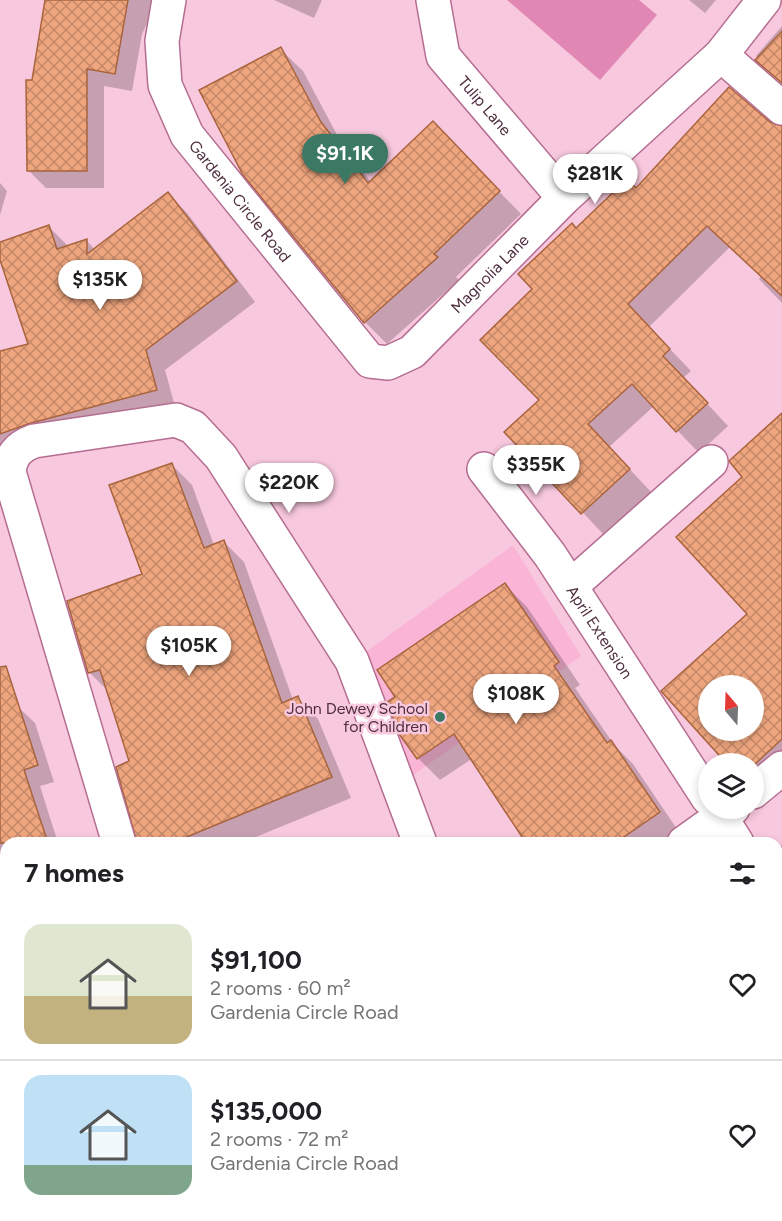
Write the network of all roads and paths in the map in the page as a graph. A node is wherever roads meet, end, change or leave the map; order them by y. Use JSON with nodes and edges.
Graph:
{"nodes":[{"id":1,"x":169,"y":0,"type":"edge"},
{"id":2,"x":433,"y":0,"type":"edge"},
{"id":3,"x":764,"y":0,"type":"edge"},
{"id":4,"x":721,"y":55,"type":"junction"},
{"id":5,"x":782,"y":108,"type":"edge"},
{"id":6,"x":564,"y":198,"type":"junction"},
{"id":7,"x":388,"y":363,"type":"joint"},
{"id":8,"x":711,"y":462,"type":"dead end"},
{"id":9,"x":484,"y":469,"type":"dead end"},
{"id":10,"x":571,"y":586,"type":"junction"},
{"id":11,"x":782,"y":768,"type":"edge"},
{"id":12,"x":698,"y":777,"type":"edge"},
{"id":13,"x":764,"y":783,"type":"edge"},
{"id":14,"x":717,"y":819,"type":"edge"},
{"id":15,"x":117,"y":837,"type":"edge"},
{"id":16,"x":418,"y":837,"type":"edge"},
{"id":17,"x":692,"y":837,"type":"edge"}],
"edges":[{"from":1,"to":7,"type":"street","name":"Gardenia Circle Road"},
{"from":2,"to":6,"type":"street","name":"Tulip Lane"},
{"from":3,"to":4,"type":"street","name":"Magnolia Lane"},
{"from":4,"to":5,"type":"street"},
{"from":4,"to":6,"type":"street","name":"Magnolia Lane"},
{"from":6,"to":7,"type":"street","name":"Magnolia Lane"},
{"from":8,"to":10,"type":"street"},
{"from":9,"to":10,"type":"street","name":"April Extension"},
{"from":10,"to":12,"type":"street","name":"April Extension"},
{"from":11,"to":13,"type":"street"},
{"from":14,"to":17,"type":"street"},
{"from":15,"to":16,"type":"street"}]}
